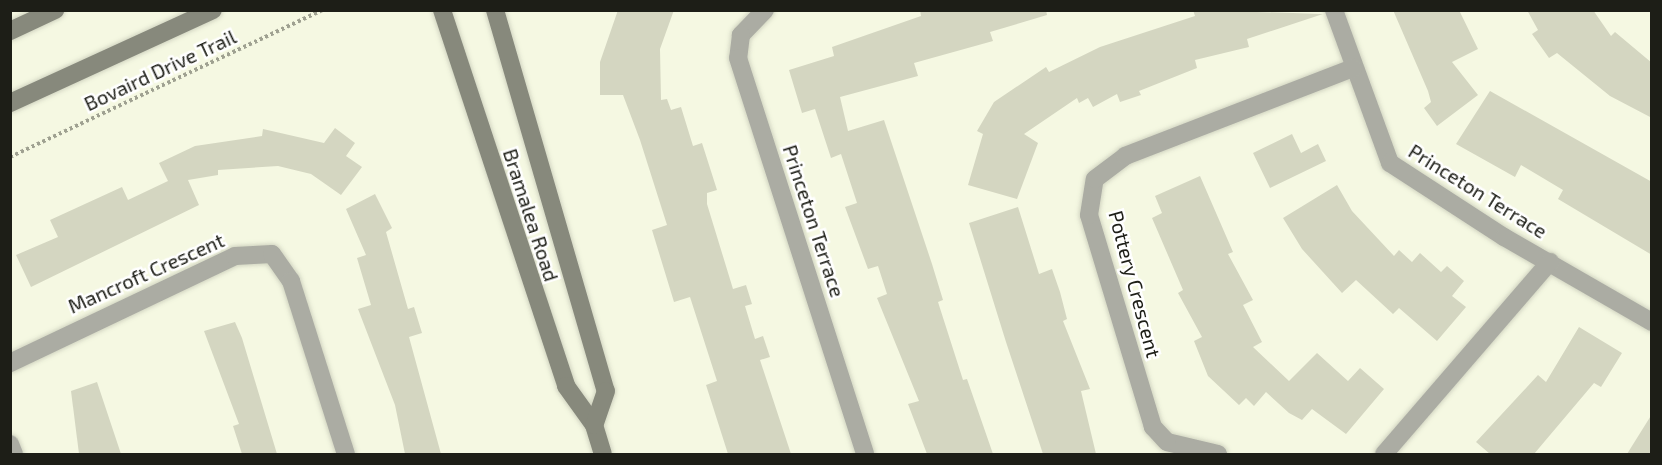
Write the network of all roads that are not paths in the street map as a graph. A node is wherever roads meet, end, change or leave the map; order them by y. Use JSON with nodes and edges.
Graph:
{"nodes":[{"id":1,"x":55,"y":10,"type":"edge"},
{"id":2,"x":213,"y":10,"type":"edge"},
{"id":3,"x":430,"y":10,"type":"edge"},
{"id":4,"x":442,"y":10,"type":"edge"},
{"id":5,"x":495,"y":10,"type":"edge"},
{"id":6,"x":501,"y":10,"type":"edge"},
{"id":7,"x":765,"y":10,"type":"edge"},
{"id":8,"x":1334,"y":10,"type":"edge"},
{"id":9,"x":10,"y":31,"type":"edge"},
{"id":10,"x":448,"y":33,"type":"junction"},
{"id":11,"x":505,"y":39,"type":"junction"},
{"id":12,"x":1353,"y":68,"type":"junction"},
{"id":13,"x":10,"y":103,"type":"edge"},
{"id":14,"x":1550,"y":262,"type":"junction"},
{"id":15,"x":1652,"y":322,"type":"edge"},
{"id":16,"x":10,"y":363,"type":"edge"},
{"id":17,"x":594,"y":425,"type":"junction"},
{"id":18,"x":10,"y":444,"type":"edge"},
{"id":19,"x":14,"y":454,"type":"edge"},
{"id":20,"x":346,"y":454,"type":"edge"},
{"id":21,"x":603,"y":454,"type":"edge"},
{"id":22,"x":865,"y":454,"type":"edge"},
{"id":23,"x":1218,"y":454,"type":"edge"},
{"id":24,"x":1384,"y":454,"type":"edge"}],
"edges":[{"from":1,"to":9,"type":"main road"},
{"from":2,"to":13,"type":"main road"},
{"from":3,"to":10,"type":"main road"},
{"from":4,"to":10,"type":"main road","name":"Bramalea Road"},
{"from":5,"to":11,"type":"main road","name":"Bramalea Road"},
{"from":6,"to":11,"type":"main road"},
{"from":7,"to":22,"type":"street","name":"Princeton Terrace"},
{"from":8,"to":12,"type":"street","name":"Princeton Terrace"},
{"from":10,"to":17,"type":"main road","name":"Bramalea Road"},
{"from":11,"to":17,"type":"main road","name":"Bramalea Road"},
{"from":12,"to":14,"type":"street","name":"Princeton Terrace"},
{"from":12,"to":23,"type":"street","name":"Pottery Crescent"},
{"from":14,"to":15,"type":"street","name":"Princeton Terrace"},
{"from":14,"to":24,"type":"street"},
{"from":16,"to":20,"type":"street","name":"Mancroft Crescent"},
{"from":17,"to":21,"type":"main road","name":"Bramalea Road"},
{"from":18,"to":19,"type":"street"}]}
